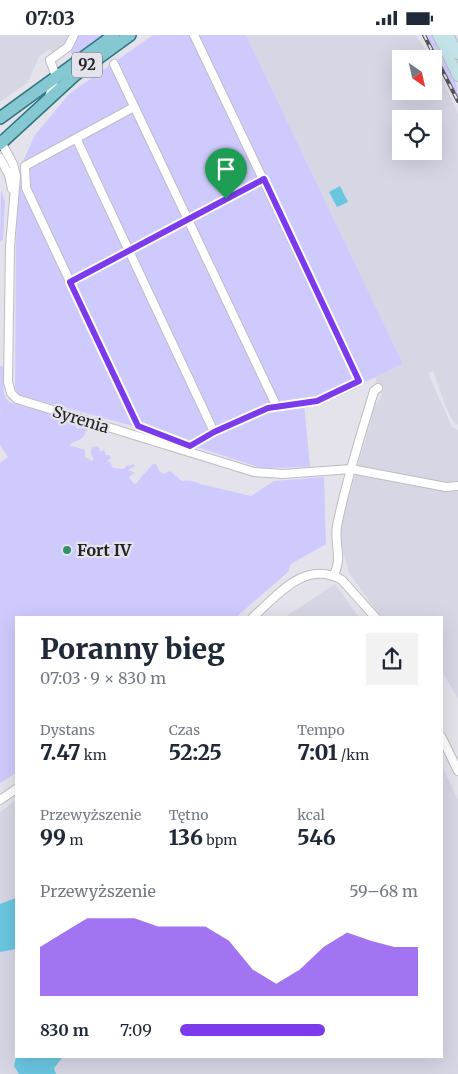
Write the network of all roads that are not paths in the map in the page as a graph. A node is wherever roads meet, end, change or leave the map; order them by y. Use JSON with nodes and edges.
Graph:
{"nodes":[{"id":1,"x":74,"y":35,"type":"edge"},
{"id":2,"x":114,"y":35,"type":"edge"},
{"id":3,"x":130,"y":35,"type":"edge"},
{"id":4,"x":194,"y":35,"type":"edge"},
{"id":5,"x":438,"y":35,"type":"edge"},
{"id":6,"x":448,"y":35,"type":"edge"},
{"id":7,"x":458,"y":54,"type":"edge"},
{"id":8,"x":114,"y":64,"type":"dead end"},
{"id":9,"x":56,"y":76,"type":"junction"},
{"id":10,"x":458,"y":76,"type":"edge"},
{"id":11,"x":48,"y":99,"type":"junction"},
{"id":12,"x":134,"y":107,"type":"junction"},
{"id":13,"x":0,"y":118,"type":"edge"},
{"id":14,"x":77,"y":140,"type":"junction"},
{"id":15,"x":1,"y":142,"type":"edge"},
{"id":16,"x":0,"y":159,"type":"edge"},
{"id":17,"x":9,"y":166,"type":"junction"},
{"id":18,"x":25,"y":166,"type":"junction"},
{"id":19,"x":264,"y":179,"type":"junction"},
{"id":20,"x":188,"y":219,"type":"junction"},
{"id":21,"x":129,"y":251,"type":"junction"},
{"id":22,"x":70,"y":282,"type":"junction"},
{"id":23,"x":378,"y":388,"type":"dead end"},
{"id":24,"x":277,"y":407,"type":"junction"},
{"id":25,"x":214,"y":432,"type":"junction"},
{"id":26,"x":190,"y":449,"type":"junction"},
{"id":27,"x":351,"y":469,"type":"junction"},
{"id":28,"x":458,"y":486,"type":"edge"},
{"id":29,"x":334,"y":575,"type":"junction"},
{"id":30,"x":254,"y":616,"type":"edge"},
{"id":31,"x":374,"y":616,"type":"edge"},
{"id":32,"x":443,"y":740,"type":"edge"},
{"id":33,"x":458,"y":771,"type":"edge"},
{"id":34,"x":15,"y":790,"type":"edge"},
{"id":35,"x":0,"y":800,"type":"edge"}],
"edges":[{"from":1,"to":9,"type":"street"},
{"from":2,"to":9,"type":"main road","number":"92"},
{"from":3,"to":11,"type":"main road","number":"92"},
{"from":4,"to":19,"type":"street"},
{"from":5,"to":10,"type":"main road"},
{"from":6,"to":7,"type":"main road"},
{"from":8,"to":12,"type":"street"},
{"from":9,"to":11,"type":"street"},
{"from":9,"to":13,"type":"main road","number":"92"},
{"from":11,"to":15,"type":"main road","number":"92"},
{"from":12,"to":14,"type":"street"},
{"from":12,"to":20,"type":"street"},
{"from":14,"to":18,"type":"street"},
{"from":14,"to":21,"type":"street"},
{"from":15,"to":17,"type":"street","name":"Syrenia"},
{"from":16,"to":17,"type":"street"},
{"from":17,"to":18,"type":"street"},
{"from":17,"to":26,"type":"street","name":"Syrenia"},
{"from":18,"to":22,"type":"street"},
{"from":19,"to":20,"type":"street"},
{"from":19,"to":24,"type":"street"},
{"from":20,"to":21,"type":"street"},
{"from":20,"to":24,"type":"street"},
{"from":21,"to":22,"type":"street"},
{"from":21,"to":25,"type":"street"},
{"from":22,"to":26,"type":"street"},
{"from":23,"to":27,"type":"street"},
{"from":24,"to":25,"type":"street"},
{"from":25,"to":26,"type":"street"},
{"from":26,"to":27,"type":"street","name":"Syrenia"},
{"from":27,"to":28,"type":"street","name":"Syrenia"},
{"from":27,"to":29,"type":"street"},
{"from":29,"to":30,"type":"street"},
{"from":29,"to":31,"type":"street"},
{"from":32,"to":33,"type":"street"},
{"from":34,"to":35,"type":"street"}]}
